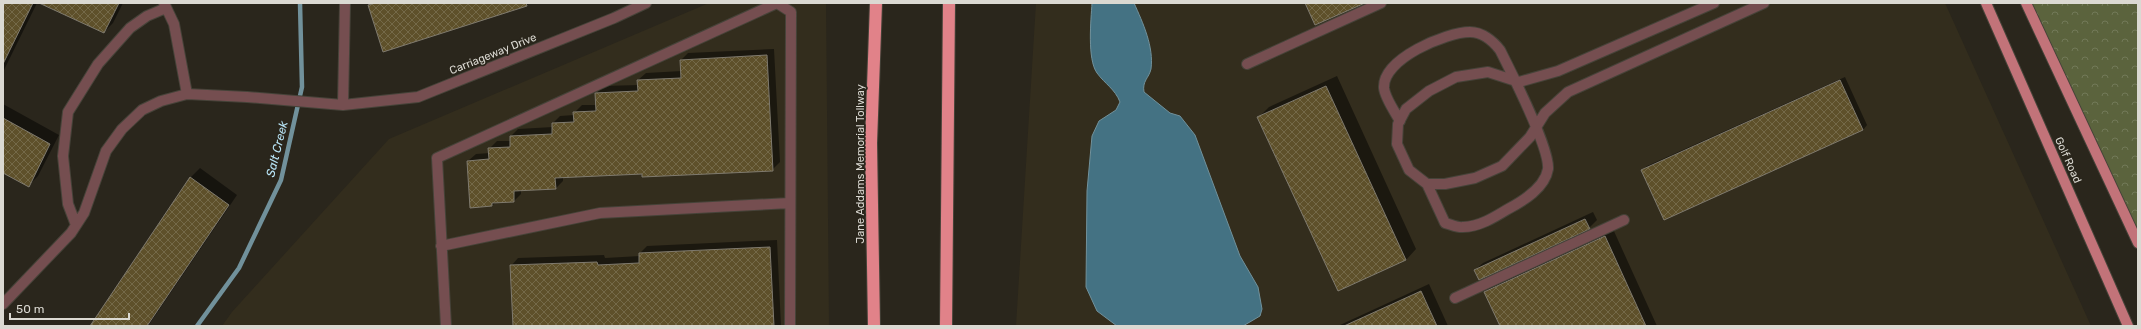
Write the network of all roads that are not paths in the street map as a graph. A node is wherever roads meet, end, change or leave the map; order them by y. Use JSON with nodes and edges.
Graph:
{"nodes":[{"id":1,"x":345,"y":3,"type":"edge"},
{"id":2,"x":646,"y":3,"type":"edge"},
{"id":3,"x":876,"y":3,"type":"edge"},
{"id":4,"x":949,"y":3,"type":"edge"},
{"id":5,"x":1381,"y":3,"type":"edge"},
{"id":6,"x":1714,"y":3,"type":"edge"},
{"id":7,"x":1764,"y":3,"type":"edge"},
{"id":8,"x":1986,"y":3,"type":"edge"},
{"id":9,"x":2026,"y":3,"type":"edge"},
{"id":10,"x":165,"y":5,"type":"edge"},
{"id":11,"x":1248,"y":64,"type":"dead end"},
{"id":12,"x":1515,"y":80,"type":"junction"},
{"id":13,"x":187,"y":94,"type":"junction"},
{"id":14,"x":343,"y":105,"type":"junction"},
{"id":15,"x":1400,"y":121,"type":"junction"},
{"id":16,"x":1536,"y":127,"type":"junction"},
{"id":17,"x":1427,"y":184,"type":"junction"},
{"id":18,"x":790,"y":203,"type":"junction"},
{"id":19,"x":1624,"y":220,"type":"dead end"},
{"id":20,"x":76,"y":225,"type":"junction"},
{"id":21,"x":2138,"y":243,"type":"edge"},
{"id":22,"x":441,"y":246,"type":"junction"},
{"id":23,"x":1455,"y":298,"type":"dead end"},
{"id":24,"x":3,"y":304,"type":"edge"},
{"id":25,"x":446,"y":326,"type":"edge"},
{"id":26,"x":790,"y":326,"type":"edge"},
{"id":27,"x":874,"y":326,"type":"edge"},
{"id":28,"x":946,"y":326,"type":"edge"},
{"id":29,"x":2128,"y":326,"type":"edge"}],
"edges":[{"from":1,"to":14,"type":"street"},
{"from":2,"to":14,"type":"street","name":"Carriageway Drive"},
{"from":3,"to":27,"type":"highway","name":"Jane Addams Memorial Tollway"},
{"from":4,"to":28,"type":"highway"},
{"from":5,"to":11,"type":"street"},
{"from":6,"to":12,"type":"street"},
{"from":7,"to":16,"type":"street"},
{"from":8,"to":29,"type":"main road","name":"Golf Road"},
{"from":9,"to":21,"type":"main road"},
{"from":10,"to":13,"type":"street"},
{"from":10,"to":20,"type":"street"},
{"from":12,"to":15,"type":"street"},
{"from":12,"to":15,"type":"street"},
{"from":12,"to":16,"type":"street"},
{"from":13,"to":14,"type":"street","name":"Carriageway Drive"},
{"from":13,"to":20,"type":"street","name":"Carriageway Drive"},
{"from":15,"to":17,"type":"street"},
{"from":16,"to":17,"type":"street"},
{"from":16,"to":17,"type":"street"},
{"from":18,"to":22,"type":"street"},
{"from":18,"to":22,"type":"street"},
{"from":18,"to":26,"type":"street"},
{"from":19,"to":23,"type":"street"},
{"from":20,"to":24,"type":"street","name":"Carriageway Drive"},
{"from":22,"to":25,"type":"street"}]}
